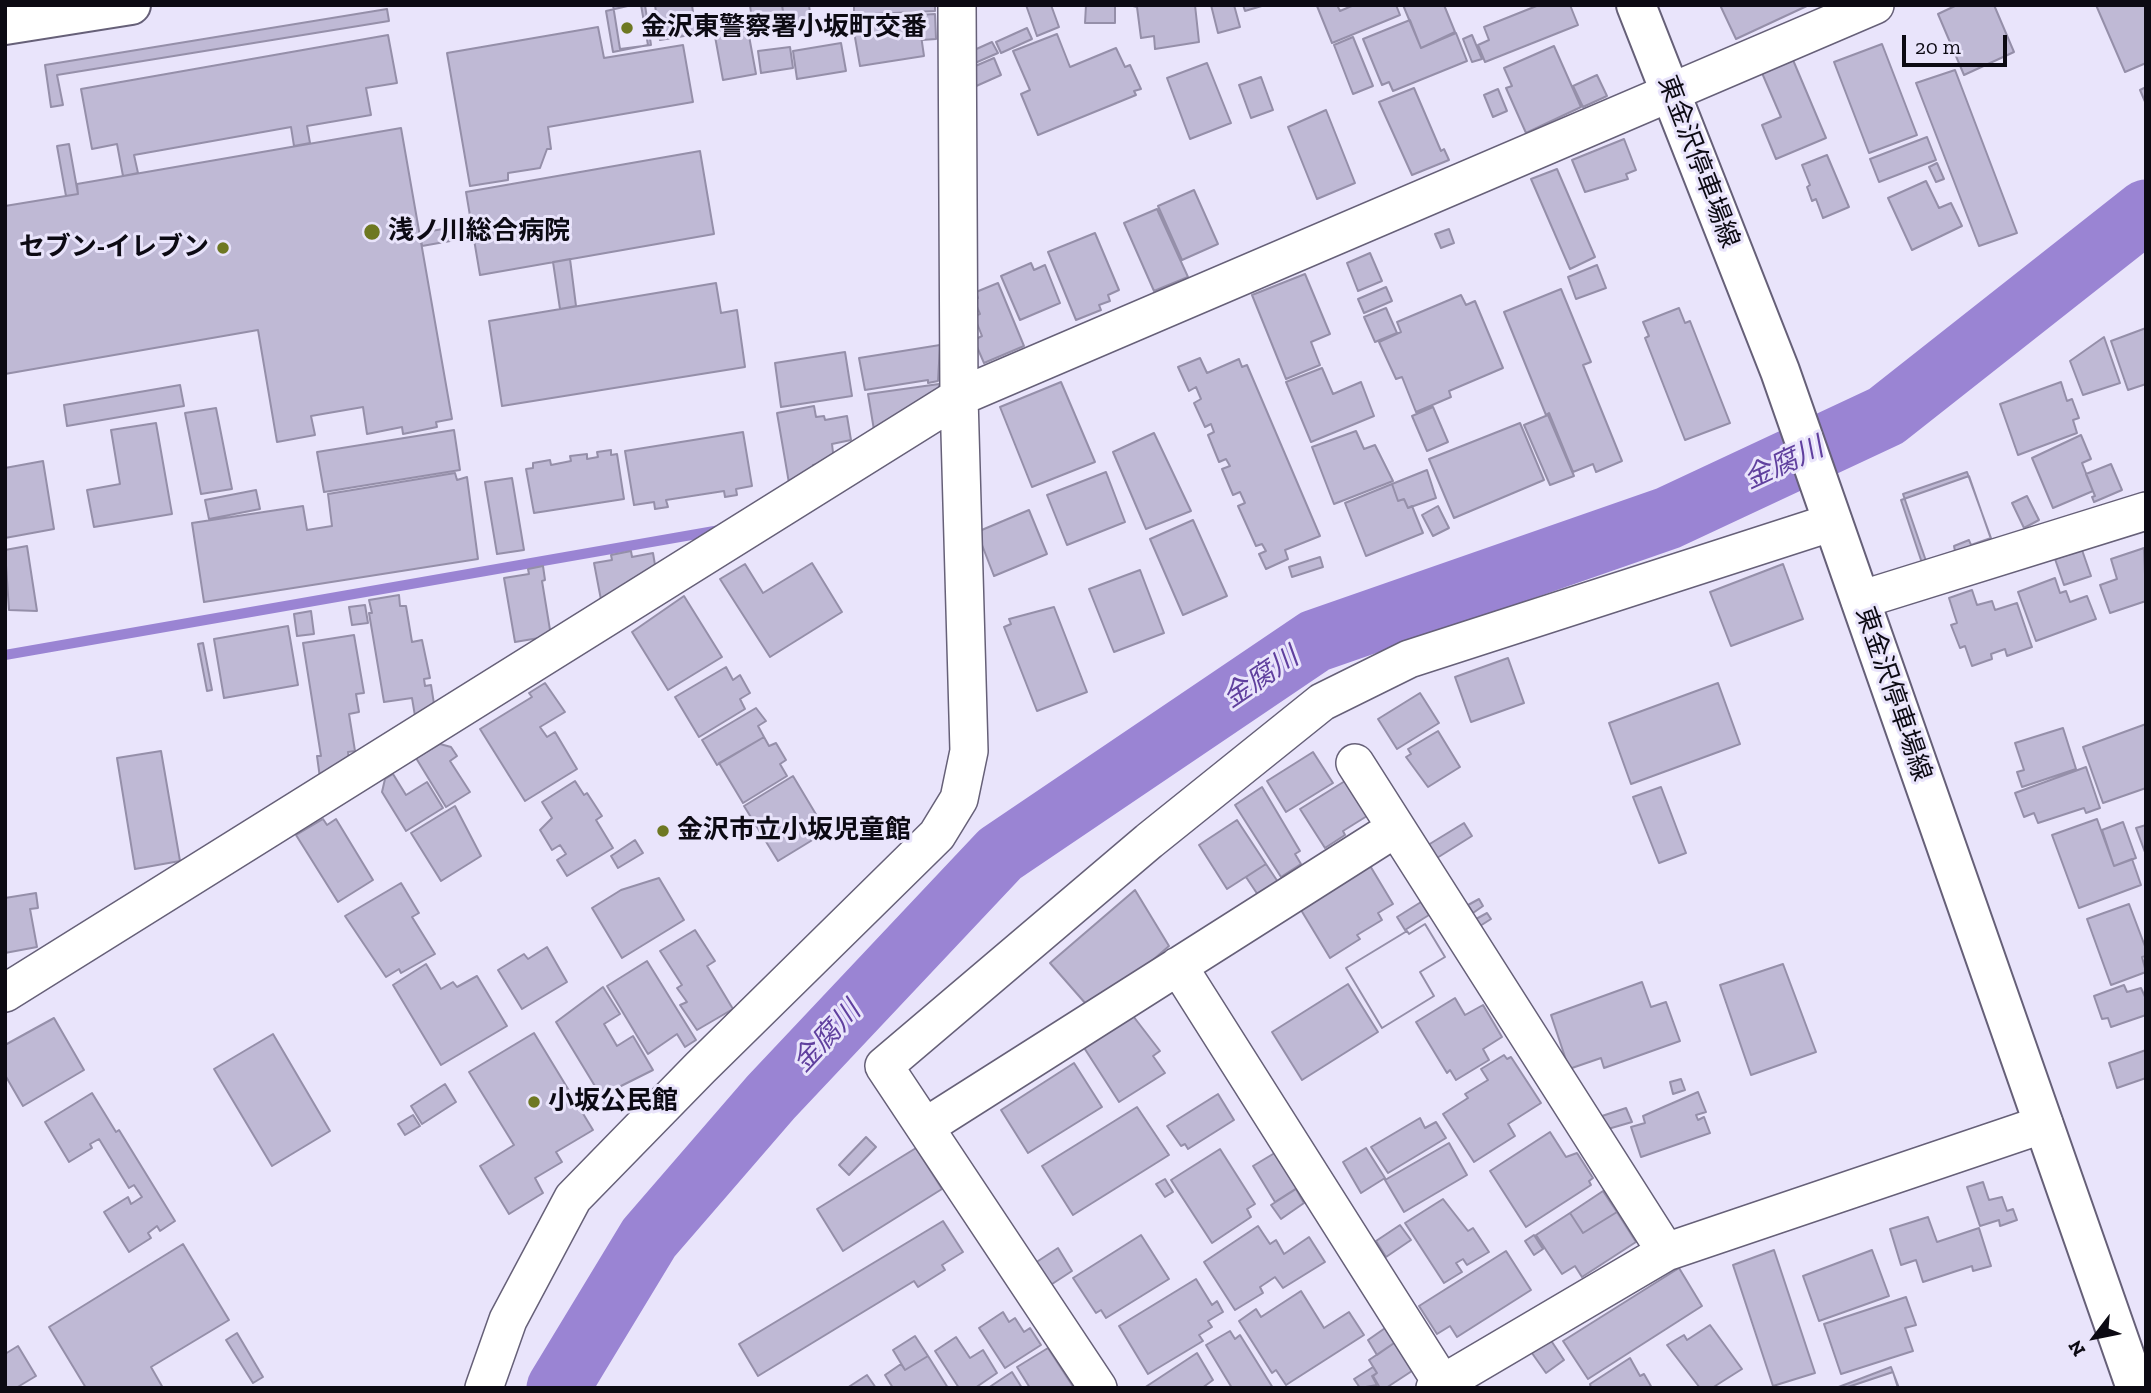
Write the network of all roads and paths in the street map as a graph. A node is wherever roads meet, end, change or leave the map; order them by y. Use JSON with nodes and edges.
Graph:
{"nodes":[{"id":1,"x":131,"y":5,"type":"edge"},
{"id":2,"x":957,"y":5,"type":"edge"},
{"id":3,"x":1636,"y":5,"type":"edge"},
{"id":4,"x":1875,"y":5,"type":"edge"},
{"id":5,"x":5,"y":25,"type":"edge"},
{"id":6,"x":1670,"y":91,"type":"junction"},
{"id":7,"x":959,"y":397,"type":"junction"},
{"id":8,"x":2146,"y":511,"type":"edge"},
{"id":9,"x":1830,"y":513,"type":"junction"},
{"id":10,"x":1860,"y":600,"type":"junction"},
{"id":11,"x":1355,"y":763,"type":"dead end"},
{"id":12,"x":1396,"y":828,"type":"junction"},
{"id":13,"x":1178,"y":966,"type":"junction"},
{"id":14,"x":5,"y":993,"type":"edge"},
{"id":15,"x":2043,"y":1124,"type":"junction"},
{"id":16,"x":925,"y":1127,"type":"junction"},
{"id":17,"x":1666,"y":1252,"type":"junction"},
{"id":18,"x":1441,"y":1386,"type":"edge"},
{"id":19,"x":484,"y":1388,"type":"edge"},
{"id":20,"x":1098,"y":1388,"type":"edge"},
{"id":21,"x":2136,"y":1388,"type":"edge"}],
"edges":[{"from":1,"to":5,"type":"main road"},
{"from":2,"to":7,"type":"street"},
{"from":3,"to":6,"type":"main road","name":"東金沢停車場線"},
{"from":4,"to":6,"type":"street"},
{"from":6,"to":7,"type":"street"},
{"from":6,"to":9,"type":"main road","name":"東金沢停車場線"},
{"from":7,"to":14,"type":"street"},
{"from":7,"to":19,"type":"street"},
{"from":8,"to":10,"type":"street"},
{"from":9,"to":10,"type":"main road","name":"東金沢停車場線"},
{"from":9,"to":16,"type":"street"},
{"from":10,"to":15,"type":"main road","name":"東金沢停車場線"},
{"from":11,"to":12,"type":"street"},
{"from":12,"to":13,"type":"street"},
{"from":12,"to":17,"type":"street"},
{"from":13,"to":16,"type":"street"},
{"from":13,"to":18,"type":"street"},
{"from":15,"to":17,"type":"street"},
{"from":15,"to":21,"type":"main road","name":"東金沢停車場線"},
{"from":16,"to":20,"type":"street"},
{"from":17,"to":18,"type":"street"}]}
